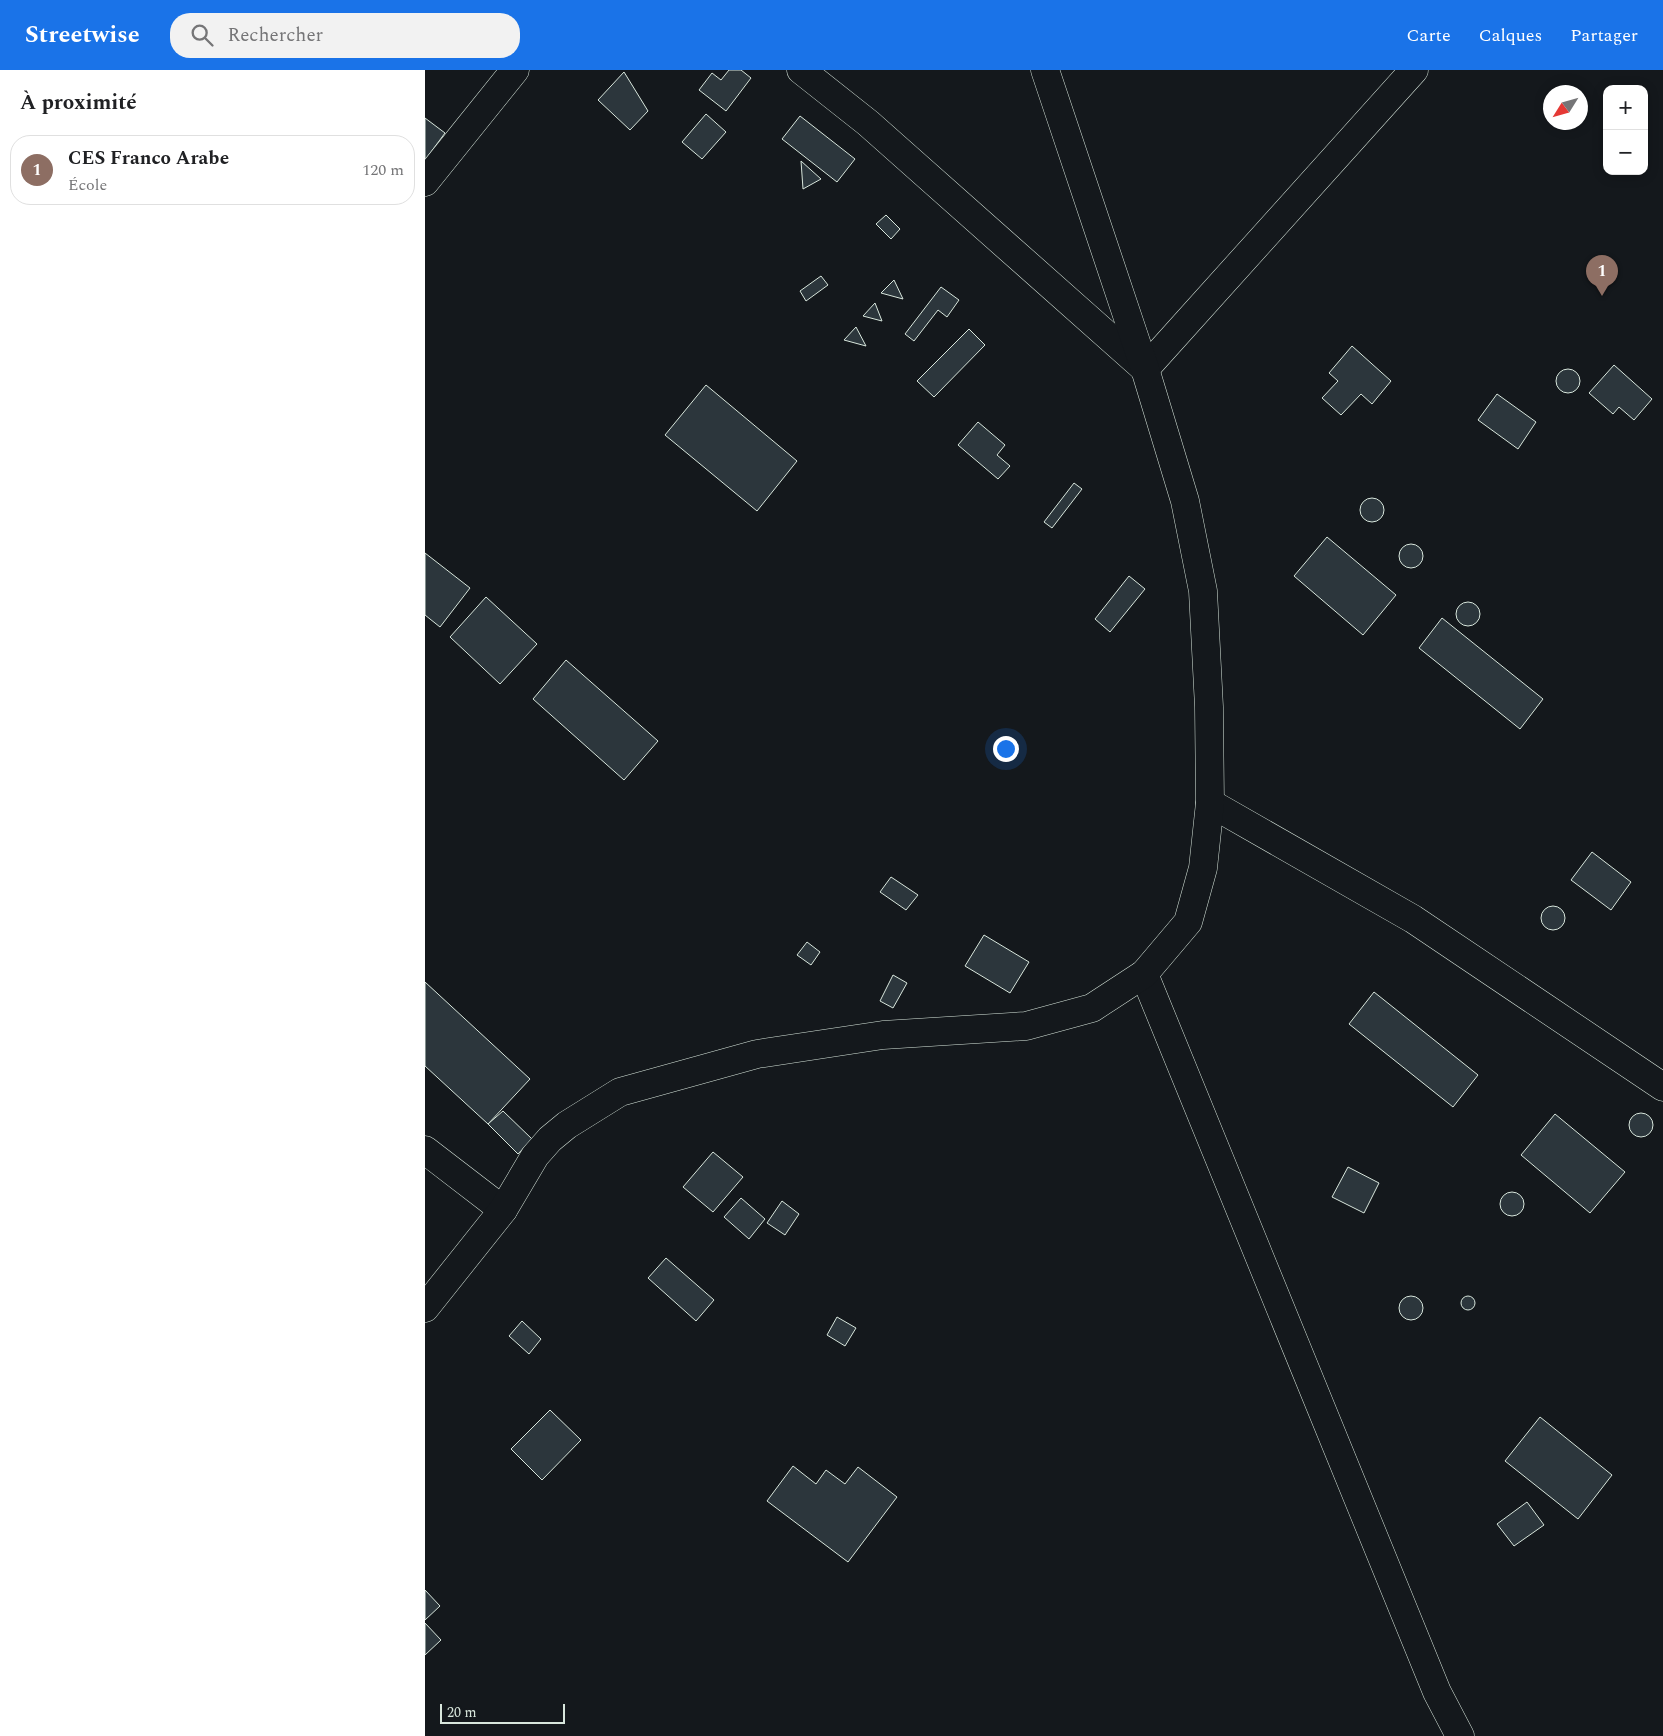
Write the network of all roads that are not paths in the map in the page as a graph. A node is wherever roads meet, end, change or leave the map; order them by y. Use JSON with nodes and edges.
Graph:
{"nodes":[{"id":1,"x":515,"y":70,"type":"edge"},
{"id":2,"x":801,"y":70,"type":"edge"},
{"id":3,"x":1045,"y":70,"type":"edge"},
{"id":4,"x":1414,"y":70,"type":"edge"},
{"id":5,"x":425,"y":182,"type":"edge"},
{"id":6,"x":1145,"y":369,"type":"junction"},
{"id":7,"x":1210,"y":803,"type":"junction"},
{"id":8,"x":1144,"y":974,"type":"junction"},
{"id":9,"x":1663,"y":1087,"type":"edge"},
{"id":10,"x":425,"y":1150,"type":"edge"},
{"id":11,"x":503,"y":1210,"type":"junction"},
{"id":12,"x":425,"y":1308,"type":"edge"},
{"id":13,"x":1460,"y":1736,"type":"edge"}],
"edges":[{"from":1,"to":5,"type":"street"},
{"from":2,"to":6,"type":"street"},
{"from":3,"to":6,"type":"street"},
{"from":4,"to":6,"type":"street"},
{"from":6,"to":7,"type":"street"},
{"from":7,"to":8,"type":"street"},
{"from":7,"to":9,"type":"street"},
{"from":8,"to":11,"type":"street"},
{"from":8,"to":13,"type":"street"},
{"from":10,"to":11,"type":"street"},
{"from":11,"to":12,"type":"street"}]}
